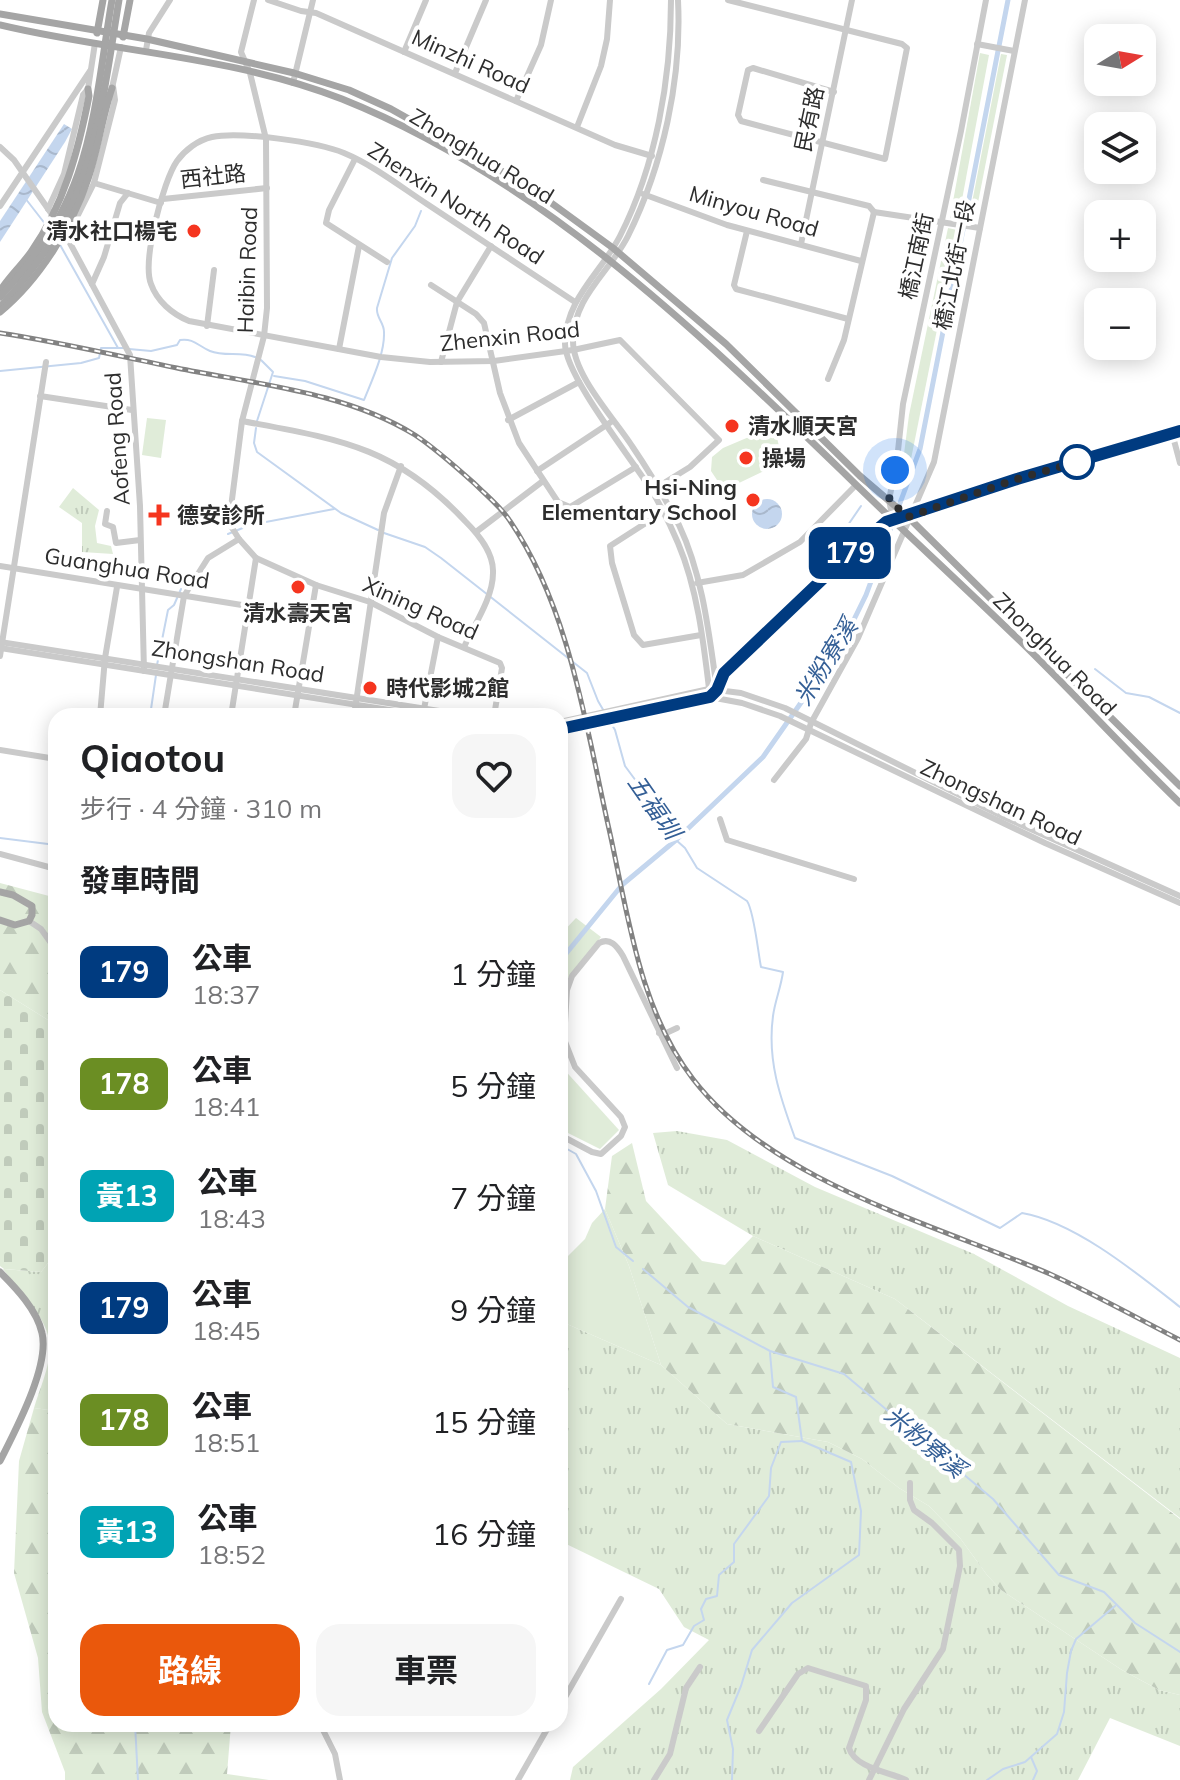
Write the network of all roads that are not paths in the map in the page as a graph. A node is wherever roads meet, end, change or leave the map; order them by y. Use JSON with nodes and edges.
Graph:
{"nodes":[{"id":1,"x":103,"y":0,"type":"edge"},
{"id":2,"x":112,"y":0,"type":"edge"},
{"id":3,"x":119,"y":0,"type":"edge"},
{"id":4,"x":170,"y":0,"type":"edge"},
{"id":5,"x":254,"y":0,"type":"edge"},
{"id":6,"x":268,"y":0,"type":"edge"},
{"id":7,"x":313,"y":0,"type":"edge"},
{"id":8,"x":425,"y":0,"type":"edge"},
{"id":9,"x":486,"y":0,"type":"edge"},
{"id":10,"x":551,"y":0,"type":"edge"},
{"id":11,"x":610,"y":0,"type":"edge"},
{"id":12,"x":671,"y":0,"type":"edge"},
{"id":13,"x":678,"y":0,"type":"edge"},
{"id":14,"x":728,"y":0,"type":"edge"},
{"id":15,"x":764,"y":0,"type":"edge"},
{"id":16,"x":852,"y":0,"type":"edge"},
{"id":17,"x":986,"y":0,"type":"edge"},
{"id":18,"x":1025,"y":0,"type":"edge"},
{"id":19,"x":130,"y":2,"type":"edge"},
{"id":20,"x":762,"y":10,"type":"junction"},
{"id":21,"x":309,"y":13,"type":"junction"},
{"id":22,"x":0,"y":14,"type":"edge"},
{"id":23,"x":0,"y":25,"type":"edge"},
{"id":24,"x":845,"y":31,"type":"junction"},
{"id":25,"x":98,"y":32,"type":"junction"},
{"id":26,"x":123,"y":35,"type":"junction"},
{"id":27,"x":147,"y":39,"type":"junction"},
{"id":28,"x":95,"y":43,"type":"junction"},
{"id":29,"x":977,"y":44,"type":"junction"},
{"id":30,"x":121,"y":47,"type":"junction"},
{"id":31,"x":146,"y":50,"type":"junction"},
{"id":32,"x":1011,"y":51,"type":"junction"},
{"id":33,"x":404,"y":52,"type":"junction"},
{"id":34,"x":244,"y":61,"type":"junction"},
{"id":35,"x":92,"y":68,"type":"junction"},
{"id":36,"x":250,"y":73,"type":"junction"},
{"id":37,"x":294,"y":73,"type":"junction"},
{"id":38,"x":455,"y":73,"type":"junction"},
{"id":39,"x":293,"y":83,"type":"junction"},
{"id":40,"x":112,"y":87,"type":"junction"},
{"id":41,"x":88,"y":89,"type":"junction"},
{"id":42,"x":834,"y":92,"type":"junction"},
{"id":43,"x":516,"y":101,"type":"junction"},
{"id":44,"x":577,"y":127,"type":"junction"},
{"id":45,"x":266,"y":139,"type":"junction"},
{"id":46,"x":823,"y":143,"type":"junction"},
{"id":47,"x":0,"y":147,"type":"edge"},
{"id":48,"x":659,"y":153,"type":"junction"},
{"id":49,"x":650,"y":157,"type":"junction"},
{"id":50,"x":355,"y":159,"type":"junction"},
{"id":51,"x":25,"y":175,"type":"junction"},
{"id":52,"x":763,"y":180,"type":"dead end"},
{"id":53,"x":94,"y":183,"type":"junction"},
{"id":54,"x":267,"y":188,"type":"junction"},
{"id":55,"x":128,"y":193,"type":"junction"},
{"id":56,"x":812,"y":193,"type":"junction"},
{"id":57,"x":642,"y":194,"type":"junction"},
{"id":58,"x":162,"y":201,"type":"junction"},
{"id":59,"x":0,"y":206,"type":"edge"},
{"id":60,"x":48,"y":209,"type":"junction"},
{"id":61,"x":874,"y":212,"type":"junction"},
{"id":62,"x":942,"y":222,"type":"junction"},
{"id":63,"x":976,"y":228,"type":"junction"},
{"id":64,"x":747,"y":231,"type":"junction"},
{"id":65,"x":67,"y":237,"type":"junction"},
{"id":66,"x":801,"y":244,"type":"junction"},
{"id":67,"x":359,"y":246,"type":"junction"},
{"id":68,"x":491,"y":246,"type":"junction"},
{"id":69,"x":616,"y":250,"type":"junction"},
{"id":70,"x":607,"y":261,"type":"junction"},
{"id":71,"x":861,"y":261,"type":"junction"},
{"id":72,"x":387,"y":262,"type":"dead end"},
{"id":73,"x":214,"y":270,"type":"dead end"},
{"id":74,"x":92,"y":284,"type":"junction"},
{"id":75,"x":431,"y":285,"type":"dead end"},
{"id":76,"x":0,"y":294,"type":"edge"},
{"id":77,"x":457,"y":302,"type":"junction"},
{"id":78,"x":575,"y":302,"type":"junction"},
{"id":79,"x":0,"y":310,"type":"edge"},
{"id":80,"x":848,"y":319,"type":"junction"},
{"id":81,"x":207,"y":326,"type":"junction"},
{"id":82,"x":264,"y":336,"type":"junction"},
{"id":83,"x":339,"y":349,"type":"junction"},
{"id":84,"x":569,"y":351,"type":"junction"},
{"id":85,"x":494,"y":361,"type":"junction"},
{"id":86,"x":441,"y":362,"type":"junction"},
{"id":87,"x":45,"y":365,"type":"dead end"},
{"id":88,"x":828,"y":379,"type":"dead end"},
{"id":89,"x":579,"y":382,"type":"junction"},
{"id":90,"x":40,"y":396,"type":"junction"},
{"id":91,"x":132,"y":410,"type":"junction"},
{"id":92,"x":508,"y":420,"type":"junction"},
{"id":93,"x":242,"y":421,"type":"junction"},
{"id":94,"x":611,"y":422,"type":"junction"},
{"id":95,"x":1180,"y":431,"type":"edge"},
{"id":96,"x":1172,"y":433,"type":"junction"},
{"id":97,"x":1180,"y":463,"type":"edge"},
{"id":98,"x":401,"y":466,"type":"junction"},
{"id":99,"x":636,"y":467,"type":"junction"},
{"id":100,"x":537,"y":471,"type":"junction"},
{"id":101,"x":543,"y":481,"type":"junction"},
{"id":102,"x":856,"y":485,"type":"junction"},
{"id":103,"x":654,"y":489,"type":"junction"},
{"id":104,"x":889,"y":500,"type":"junction"},
{"id":105,"x":107,"y":511,"type":"dead end"},
{"id":106,"x":663,"y":512,"type":"junction"},
{"id":107,"x":907,"y":517,"type":"junction"},
{"id":108,"x":890,"y":521,"type":"junction"},
{"id":109,"x":476,"y":532,"type":"junction"},
{"id":110,"x":904,"y":532,"type":"junction"},
{"id":111,"x":239,"y":539,"type":"junction"},
{"id":112,"x":140,"y":540,"type":"junction"},
{"id":113,"x":256,"y":558,"type":"junction"},
{"id":114,"x":0,"y":566,"type":"edge"},
{"id":115,"x":13,"y":569,"type":"junction"},
{"id":116,"x":695,"y":584,"type":"junction"},
{"id":117,"x":316,"y":585,"type":"junction"},
{"id":118,"x":117,"y":587,"type":"junction"},
{"id":119,"x":143,"y":589,"type":"junction"},
{"id":120,"x":184,"y":596,"type":"junction"},
{"id":121,"x":370,"y":602,"type":"junction"},
{"id":122,"x":248,"y":606,"type":"junction"},
{"id":123,"x":709,"y":633,"type":"junction"},
{"id":124,"x":700,"y":635,"type":"junction"},
{"id":125,"x":438,"y":637,"type":"junction"},
{"id":126,"x":1,"y":647,"type":"edge"},
{"id":127,"x":464,"y":647,"type":"junction"},
{"id":128,"x":105,"y":662,"type":"junction"},
{"id":129,"x":144,"y":668,"type":"junction"},
{"id":130,"x":172,"y":672,"type":"junction"},
{"id":131,"x":236,"y":682,"type":"junction"},
{"id":132,"x":709,"y":689,"type":"junction"},
{"id":133,"x":717,"y":690,"type":"junction"},
{"id":134,"x":298,"y":692,"type":"junction"},
{"id":135,"x":710,"y":697,"type":"junction"},
{"id":136,"x":356,"y":701,"type":"junction"},
{"id":137,"x":101,"y":708,"type":"edge"},
{"id":138,"x":165,"y":708,"type":"edge"},
{"id":139,"x":232,"y":708,"type":"edge"},
{"id":140,"x":295,"y":708,"type":"edge"},
{"id":141,"x":355,"y":708,"type":"edge"},
{"id":142,"x":393,"y":708,"type":"edge"},
{"id":143,"x":425,"y":708,"type":"edge"},
{"id":144,"x":495,"y":708,"type":"edge"},
{"id":145,"x":568,"y":720,"type":"edge"},
{"id":146,"x":810,"y":726,"type":"junction"},
{"id":147,"x":568,"y":727,"type":"edge"},
{"id":148,"x":0,"y":750,"type":"edge"},
{"id":149,"x":1145,"y":752,"type":"junction"},
{"id":150,"x":48,"y":758,"type":"edge"},
{"id":151,"x":1137,"y":762,"type":"junction"},
{"id":152,"x":902,"y":771,"type":"junction"},
{"id":153,"x":774,"y":780,"type":"dead end"},
{"id":154,"x":1180,"y":786,"type":"edge"},
{"id":155,"x":1180,"y":803,"type":"edge"},
{"id":156,"x":720,"y":819,"type":"dead end"},
{"id":157,"x":0,"y":854,"type":"edge"},
{"id":158,"x":48,"y":867,"type":"edge"},
{"id":159,"x":854,"y":879,"type":"dead end"},
{"id":160,"x":0,"y":892,"type":"edge"},
{"id":161,"x":1180,"y":896,"type":"edge"},
{"id":162,"x":1180,"y":903,"type":"edge"},
{"id":163,"x":0,"y":920,"type":"edge"},
{"id":164,"x":29,"y":921,"type":"junction"},
{"id":165,"x":48,"y":939,"type":"edge"},
{"id":166,"x":568,"y":987,"type":"edge"},
{"id":167,"x":677,"y":1028,"type":"dead end"},
{"id":168,"x":659,"y":1033,"type":"junction"},
{"id":169,"x":568,"y":1054,"type":"edge"},
{"id":170,"x":677,"y":1068,"type":"dead end"},
{"id":171,"x":568,"y":1139,"type":"edge"},
{"id":172,"x":0,"y":1272,"type":"edge"},
{"id":173,"x":0,"y":1461,"type":"edge"},
{"id":174,"x":910,"y":1483,"type":"dead end"},
{"id":175,"x":621,"y":1599,"type":"dead end"},
{"id":176,"x":700,"y":1667,"type":"dead end"},
{"id":177,"x":568,"y":1692,"type":"edge"},
{"id":178,"x":759,"y":1731,"type":"dead end"},
{"id":179,"x":324,"y":1732,"type":"edge"},
{"id":180,"x":545,"y":1732,"type":"edge"},
{"id":181,"x":875,"y":1768,"type":"junction"},
{"id":182,"x":340,"y":1780,"type":"edge"},
{"id":183,"x":518,"y":1780,"type":"edge"},
{"id":184,"x":654,"y":1780,"type":"edge"},
{"id":185,"x":869,"y":1780,"type":"edge"},
{"id":186,"x":906,"y":1780,"type":"edge"}],
"edges":[{"from":1,"to":25,"type":"main road"},
{"from":2,"to":76,"type":"main road","bridge":true},
{"from":3,"to":79,"type":"main road","bridge":true},
{"from":4,"to":27,"type":"street"},
{"from":5,"to":34,"type":"street"},
{"from":6,"to":21,"type":"street","name":"Minzhi Road"},
{"from":7,"to":21,"type":"street"},
{"from":8,"to":33,"type":"street"},
{"from":9,"to":38,"type":"street"},
{"from":10,"to":43,"type":"street"},
{"from":11,"to":44,"type":"street"},
{"from":12,"to":49,"type":"street"},
{"from":13,"to":48,"type":"street"},
{"from":14,"to":20,"type":"street"},
{"from":15,"to":20,"type":"street"},
{"from":16,"to":24,"type":"street","name":"民有路"},
{"from":17,"to":29,"type":"street","name":"橋江南街"},
{"from":18,"to":32,"type":"street","name":"橋江北街一段"},
{"from":19,"to":26,"type":"main road"},
{"from":20,"to":24,"type":"street"},
{"from":21,"to":33,"type":"street","name":"Minzhi Road"},
{"from":21,"to":37,"type":"street"},
{"from":22,"to":25,"type":"main road","name":"Zhonghua Road"},
{"from":23,"to":28,"type":"main road","name":"Zhonghua Road"},
{"from":24,"to":42,"type":"street","name":"民有路"},
{"from":24,"to":46,"type":"street"},
{"from":25,"to":26,"type":"main road","name":"Zhonghua Road"},
{"from":25,"to":28,"type":"main road"},
{"from":26,"to":27,"type":"main road","name":"Zhonghua Road"},
{"from":26,"to":30,"type":"main road"},
{"from":27,"to":31,"type":"street"},
{"from":27,"to":34,"type":"main road","name":"Zhonghua Road"},
{"from":28,"to":30,"type":"main road","name":"Zhonghua Road"},
{"from":28,"to":35,"type":"street"},
{"from":29,"to":32,"type":"street"},
{"from":29,"to":62,"type":"street","name":"橋江南街"},
{"from":30,"to":31,"type":"main road","name":"Zhonghua Road"},
{"from":30,"to":40,"type":"street"},
{"from":31,"to":36,"type":"main road","name":"Zhonghua Road"},
{"from":32,"to":63,"type":"street","name":"橋江北街一段"},
{"from":33,"to":38,"type":"street","name":"Minzhi Road"},
{"from":34,"to":36,"type":"street","name":"Haibin Road"},
{"from":34,"to":37,"type":"main road","name":"Zhonghua Road"},
{"from":35,"to":41,"type":"street"},
{"from":35,"to":51,"type":"street"},
{"from":36,"to":39,"type":"main road","name":"Zhonghua Road"},
{"from":36,"to":45,"type":"street","name":"Haibin Road"},
{"from":37,"to":39,"type":"street"},
{"from":37,"to":69,"type":"main road","name":"Zhonghua Road"},
{"from":38,"to":43,"type":"street","name":"Minzhi Road"},
{"from":39,"to":70,"type":"main road","name":"Zhonghua Road"},
{"from":40,"to":53,"type":"street"},
{"from":40,"to":79,"type":"main road","bridge":true},
{"from":41,"to":60,"type":"street"},
{"from":41,"to":76,"type":"main road","bridge":true},
{"from":42,"to":46,"type":"street","name":"民有路"},
{"from":42,"to":46,"type":"street"},
{"from":43,"to":44,"type":"street","name":"Minzhi Road"},
{"from":44,"to":49,"type":"street","name":"Minzhi Road"},
{"from":45,"to":50,"type":"street","name":"Zhenxin North Road"},
{"from":45,"to":54,"type":"street","name":"Haibin Road"},
{"from":45,"to":58,"type":"street","name":"Zhenxin North Road"},
{"from":46,"to":56,"type":"street","name":"民有路"},
{"from":47,"to":51,"type":"street","name":"Aofeng Road"},
{"from":48,"to":49,"type":"street"},
{"from":48,"to":57,"type":"street"},
{"from":49,"to":57,"type":"street"},
{"from":50,"to":67,"type":"street"},
{"from":50,"to":68,"type":"street","name":"Zhenxin North Road"},
{"from":51,"to":59,"type":"street"},
{"from":51,"to":60,"type":"street","name":"Aofeng Road"},
{"from":52,"to":56,"type":"street"},
{"from":53,"to":55,"type":"street"},
{"from":53,"to":65,"type":"street"},
{"from":54,"to":58,"type":"street","name":"西社路"},
{"from":54,"to":82,"type":"street","name":"Haibin Road"},
{"from":55,"to":58,"type":"street"},
{"from":55,"to":74,"type":"street"},
{"from":56,"to":61,"type":"street"},
{"from":56,"to":66,"type":"street","name":"民有路"},
{"from":57,"to":64,"type":"street","name":"Minyou Road"},
{"from":57,"to":69,"type":"street"},
{"from":58,"to":81,"type":"street","name":"Zhenxin Road"},
{"from":60,"to":65,"type":"street","name":"Aofeng Road"},
{"from":61,"to":62,"type":"street"},
{"from":61,"to":71,"type":"street"},
{"from":62,"to":63,"type":"street"},
{"from":62,"to":104,"type":"street","name":"橋江南街"},
{"from":63,"to":107,"type":"street","name":"橋江北街一段"},
{"from":64,"to":66,"type":"street","name":"Minyou Road"},
{"from":64,"to":80,"type":"street"},
{"from":65,"to":74,"type":"street","name":"Aofeng Road"},
{"from":66,"to":71,"type":"street","name":"Minyou Road"},
{"from":67,"to":72,"type":"street"},
{"from":67,"to":83,"type":"street"},
{"from":68,"to":77,"type":"street"},
{"from":68,"to":78,"type":"street","name":"Zhenxin North Road"},
{"from":69,"to":70,"type":"street"},
{"from":69,"to":104,"type":"main road","name":"Zhonghua Road"},
{"from":70,"to":78,"type":"street"},
{"from":70,"to":84,"type":"street"},
{"from":70,"to":102,"type":"main road","name":"Zhonghua Road"},
{"from":71,"to":80,"type":"street"},
{"from":73,"to":81,"type":"street"},
{"from":74,"to":91,"type":"street","name":"Aofeng Road"},
{"from":75,"to":77,"type":"street"},
{"from":77,"to":85,"type":"street"},
{"from":77,"to":86,"type":"street"},
{"from":78,"to":84,"type":"street"},
{"from":80,"to":88,"type":"street"},
{"from":81,"to":82,"type":"street","name":"Zhenxin Road"},
{"from":82,"to":83,"type":"street","name":"Zhenxin Road"},
{"from":82,"to":93,"type":"street","name":"Haibin Road"},
{"from":83,"to":86,"type":"street","name":"Zhenxin Road"},
{"from":84,"to":85,"type":"street","name":"Zhenxin Road"},
{"from":84,"to":89,"type":"street"},
{"from":84,"to":94,"type":"street"},
{"from":84,"to":103,"type":"street","name":"Zhenxin Road"},
{"from":85,"to":86,"type":"street","name":"Zhenxin Road"},
{"from":85,"to":92,"type":"street"},
{"from":87,"to":90,"type":"street"},
{"from":89,"to":92,"type":"street"},
{"from":89,"to":94,"type":"street"},
{"from":90,"to":91,"type":"street"},
{"from":90,"to":115,"type":"street"},
{"from":91,"to":112,"type":"street","name":"Aofeng Road"},
{"from":92,"to":100,"type":"street"},
{"from":93,"to":98,"type":"street"},
{"from":93,"to":111,"type":"street","name":"Haibin Road"},
{"from":94,"to":99,"type":"street"},
{"from":94,"to":100,"type":"street"},
{"from":94,"to":103,"type":"street"},
{"from":95,"to":96,"type":"street"},
{"from":96,"to":97,"type":"street"},
{"from":96,"to":107,"type":"street"},
{"from":98,"to":109,"type":"street"},
{"from":98,"to":121,"type":"street"},
{"from":99,"to":101,"type":"street"},
{"from":99,"to":103,"type":"street"},
{"from":100,"to":101,"type":"street"},
{"from":101,"to":109,"type":"street"},
{"from":102,"to":108,"type":"main road","name":"Zhonghua Road"},
{"from":102,"to":116,"type":"street"},
{"from":103,"to":106,"type":"street"},
{"from":103,"to":116,"type":"street"},
{"from":104,"to":107,"type":"main road","name":"Zhonghua Road"},
{"from":104,"to":108,"type":"street","name":"橋江南街"},
{"from":105,"to":112,"type":"street"},
{"from":106,"to":116,"type":"street"},
{"from":106,"to":124,"type":"street"},
{"from":107,"to":108,"type":"street"},
{"from":107,"to":110,"type":"street","name":"橋江北街一段"},
{"from":107,"to":149,"type":"main road","name":"Zhonghua Road"},
{"from":108,"to":110,"type":"main road","name":"Zhonghua Road"},
{"from":108,"to":133,"type":"street"},
{"from":109,"to":127,"type":"street"},
{"from":110,"to":146,"type":"street","name":"橋江北街一段"},
{"from":110,"to":151,"type":"main road","name":"Zhonghua Road"},
{"from":111,"to":113,"type":"street","name":"Xining Road"},
{"from":111,"to":120,"type":"street"},
{"from":112,"to":119,"type":"street","name":"Aofeng Road"},
{"from":113,"to":117,"type":"street","name":"Xining Road"},
{"from":113,"to":122,"type":"street"},
{"from":114,"to":115,"type":"street","name":"Guanghua Road"},
{"from":115,"to":118,"type":"street","name":"Guanghua Road"},
{"from":115,"to":126,"type":"street"},
{"from":116,"to":123,"type":"street"},
{"from":116,"to":124,"type":"street"},
{"from":117,"to":121,"type":"street","name":"Xining Road"},
{"from":117,"to":134,"type":"street"},
{"from":118,"to":119,"type":"street","name":"Guanghua Road"},
{"from":118,"to":128,"type":"street"},
{"from":119,"to":120,"type":"street","name":"Guanghua Road"},
{"from":119,"to":129,"type":"street","name":"Aofeng Road"},
{"from":120,"to":122,"type":"street","name":"Guanghua Road"},
{"from":120,"to":130,"type":"street"},
{"from":121,"to":125,"type":"street","name":"Xining Road"},
{"from":121,"to":136,"type":"street"},
{"from":122,"to":131,"type":"street"},
{"from":123,"to":124,"type":"street"},
{"from":123,"to":133,"type":"street"},
{"from":124,"to":132,"type":"street"},
{"from":125,"to":127,"type":"street","name":"Xining Road"},
{"from":125,"to":143,"type":"street"},
{"from":126,"to":128,"type":"street","name":"Zhongshan Road"},
{"from":127,"to":144,"type":"street","name":"Xining Road"},
{"from":128,"to":129,"type":"street","name":"Zhongshan Road"},
{"from":128,"to":137,"type":"street"},
{"from":129,"to":130,"type":"street","name":"Zhongshan Road"},
{"from":130,"to":131,"type":"street","name":"Zhongshan Road"},
{"from":130,"to":138,"type":"street"},
{"from":131,"to":134,"type":"street","name":"Zhongshan Road"},
{"from":131,"to":139,"type":"street"},
{"from":132,"to":133,"type":"street"},
{"from":132,"to":135,"type":"street"},
{"from":132,"to":145,"type":"street"},
{"from":133,"to":135,"type":"street"},
{"from":133,"to":146,"type":"street"},
{"from":134,"to":136,"type":"street","name":"Zhongshan Road"},
{"from":134,"to":140,"type":"street"},
{"from":135,"to":146,"type":"street"},
{"from":135,"to":147,"type":"street"},
{"from":136,"to":141,"type":"street"},
{"from":136,"to":142,"type":"street","name":"Zhongshan Road"},
{"from":146,"to":152,"type":"street","name":"Zhongshan Road"},
{"from":146,"to":153,"type":"street","name":"橋江北街一段"},
{"from":148,"to":150,"type":"street"},
{"from":149,"to":151,"type":"main road"},
{"from":149,"to":154,"type":"main road","name":"Zhonghua Road"},
{"from":151,"to":155,"type":"main road","name":"Zhonghua Road"},
{"from":152,"to":161,"type":"street","name":"Zhongshan Road"},
{"from":152,"to":162,"type":"street","name":"Zhongshan Road"},
{"from":156,"to":159,"type":"street"},
{"from":157,"to":158,"type":"street"},
{"from":160,"to":164,"type":"main road"},
{"from":163,"to":164,"type":"main road"},
{"from":164,"to":165,"type":"street"},
{"from":166,"to":168,"type":"street"},
{"from":167,"to":168,"type":"street"},
{"from":168,"to":170,"type":"street"},
{"from":169,"to":171,"type":"street"},
{"from":172,"to":173,"type":"main road"},
{"from":174,"to":181,"type":"street"},
{"from":175,"to":177,"type":"street"},
{"from":176,"to":184,"type":"street"},
{"from":178,"to":181,"type":"street"},
{"from":179,"to":182,"type":"street"},
{"from":180,"to":183,"type":"street"},
{"from":181,"to":185,"type":"street"},
{"from":181,"to":186,"type":"street"}]}
